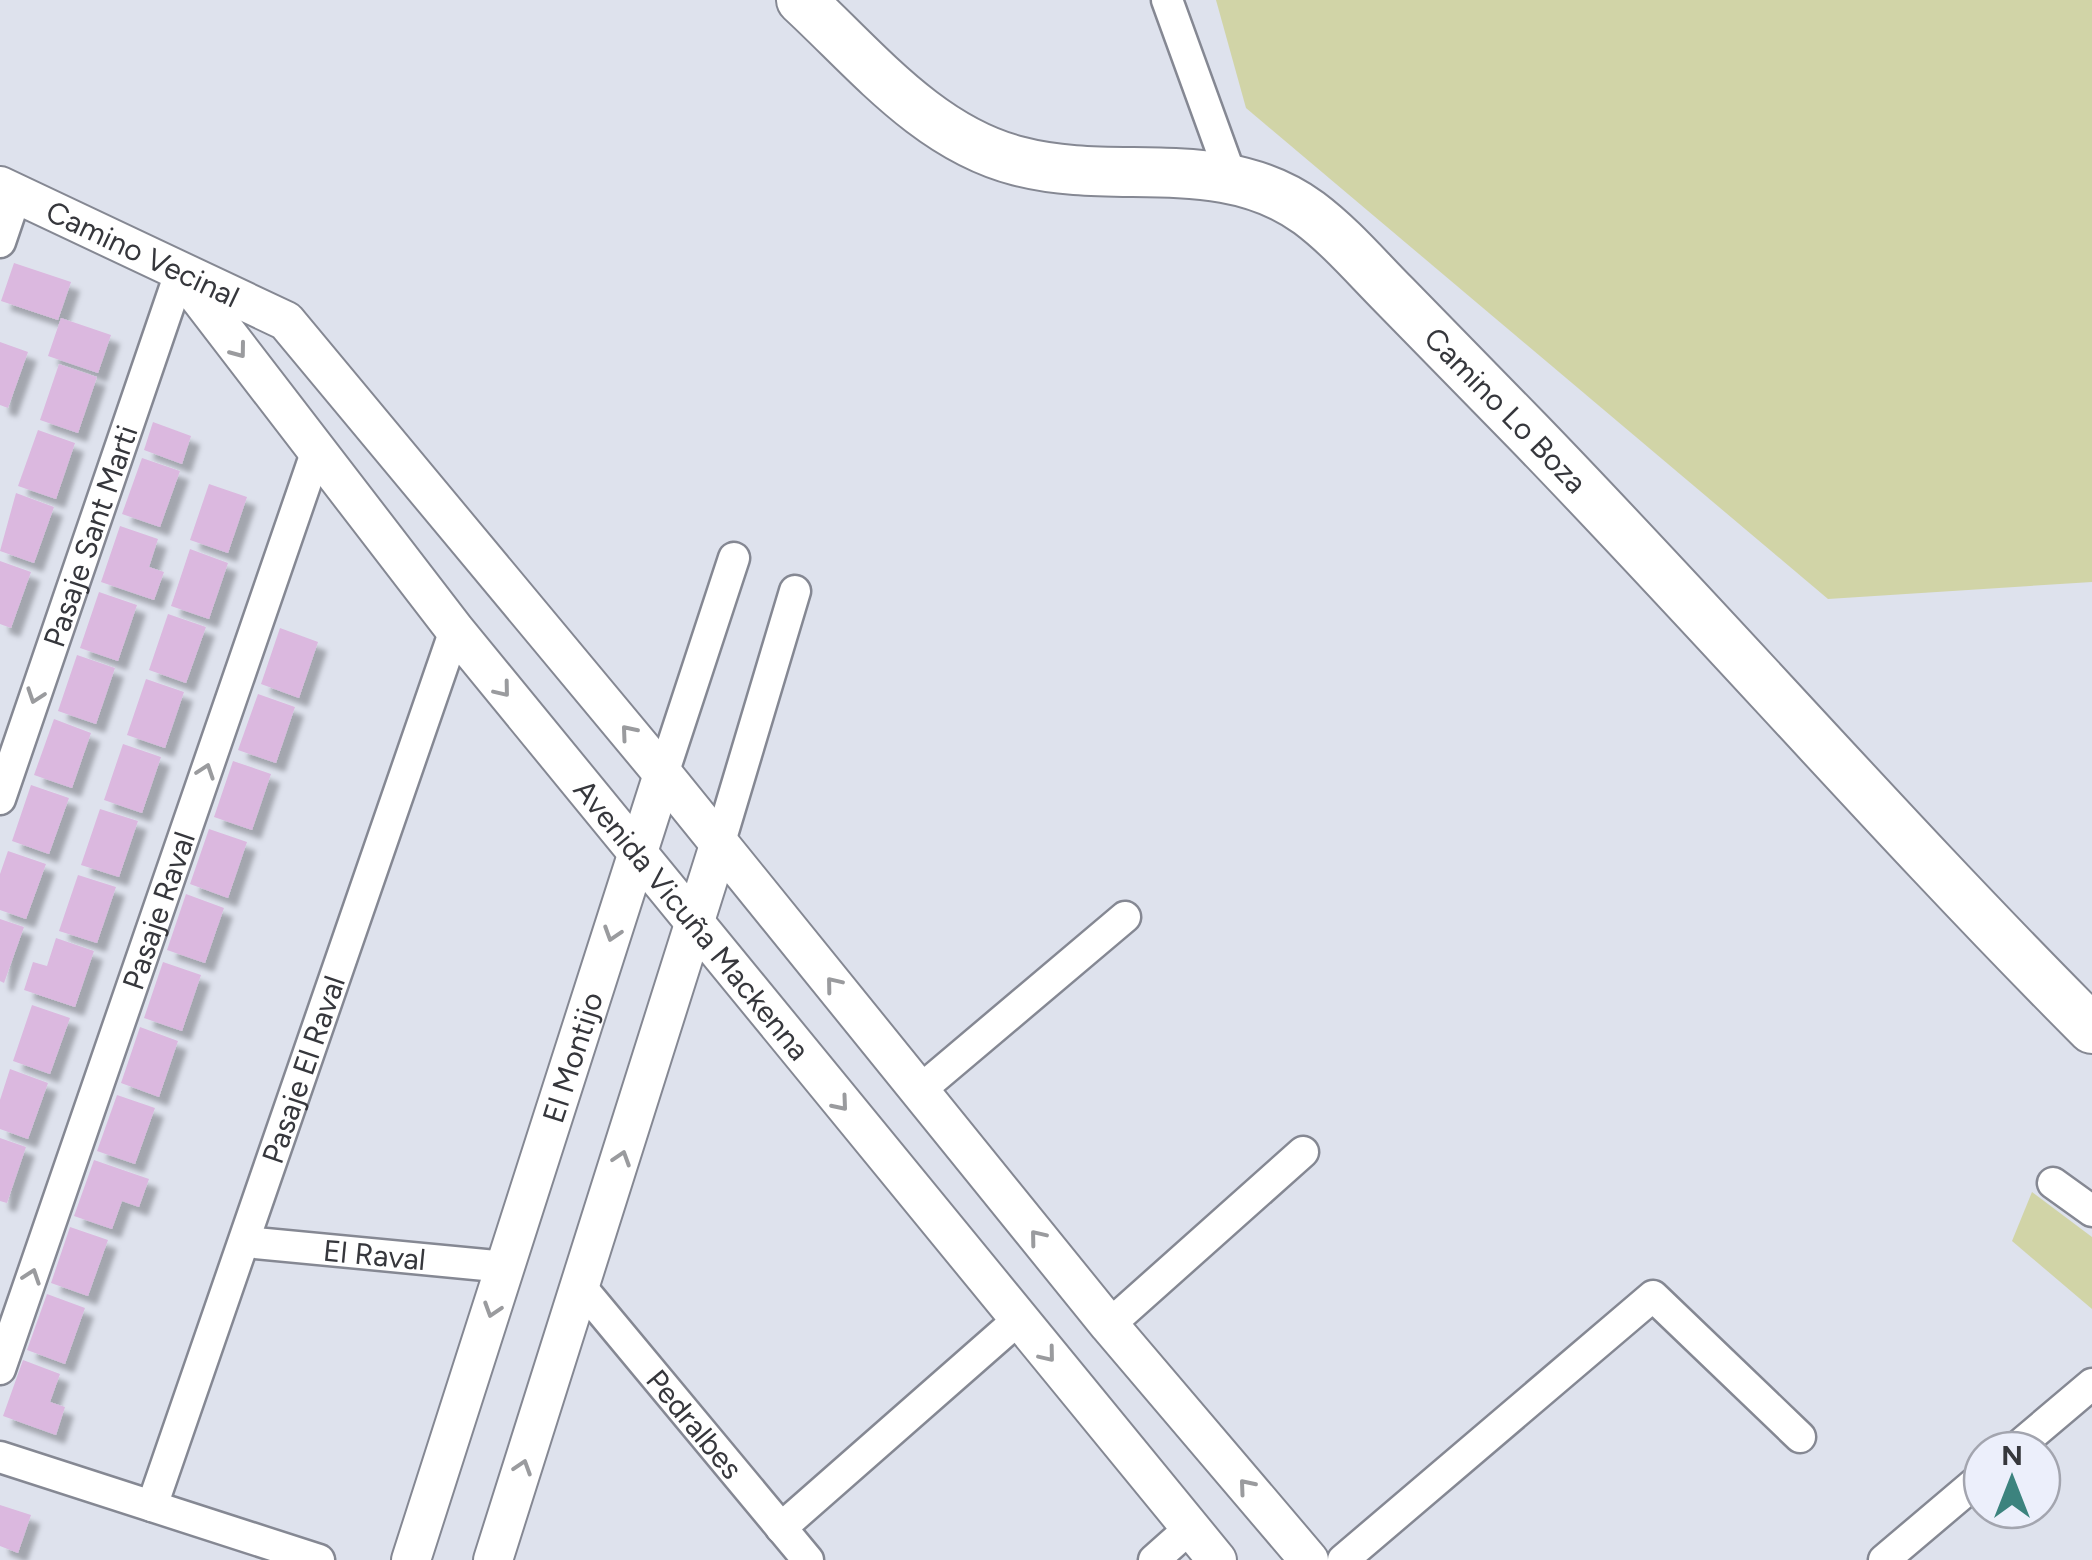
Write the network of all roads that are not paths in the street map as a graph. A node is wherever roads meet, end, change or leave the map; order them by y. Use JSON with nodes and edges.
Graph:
{"nodes":[{"id":1,"x":800,"y":0,"type":"edge"},
{"id":2,"x":1167,"y":0,"type":"edge"},
{"id":3,"x":1232,"y":179,"type":"junction"},
{"id":4,"x":9,"y":189,"type":"edge"},
{"id":5,"x":0,"y":242,"type":"edge"},
{"id":6,"x":180,"y":273,"type":"junction"},
{"id":7,"x":316,"y":453,"type":"junction"},
{"id":8,"x":734,"y":558,"type":"dead end"},
{"id":9,"x":795,"y":591,"type":"dead end"},
{"id":10,"x":454,"y":630,"type":"junction"},
{"id":11,"x":663,"y":774,"type":"junction"},
{"id":12,"x":0,"y":799,"type":"edge"},
{"id":13,"x":719,"y":845,"type":"junction"},
{"id":14,"x":638,"y":855,"type":"junction"},
{"id":15,"x":1124,"y":917,"type":"dead end"},
{"id":16,"x":695,"y":928,"type":"junction"},
{"id":17,"x":2092,"y":1029,"type":"edge"},
{"id":18,"x":919,"y":1091,"type":"junction"},
{"id":19,"x":1304,"y":1152,"type":"dead end"},
{"id":20,"x":2053,"y":1183,"type":"dead end"},
{"id":21,"x":2092,"y":1211,"type":"edge"},
{"id":22,"x":245,"y":1242,"type":"junction"},
{"id":23,"x":506,"y":1267,"type":"junction"},
{"id":24,"x":580,"y":1286,"type":"junction"},
{"id":25,"x":1019,"y":1319,"type":"junction"},
{"id":26,"x":1108,"y":1325,"type":"junction"},
{"id":27,"x":0,"y":1368,"type":"edge"},
{"id":28,"x":2092,"y":1384,"type":"edge"},
{"id":29,"x":2038,"y":1430,"type":"edge"},
{"id":30,"x":1800,"y":1437,"type":"dead end"},
{"id":31,"x":0,"y":1456,"type":"edge"},
{"id":32,"x":1962,"y":1494,"type":"edge"},
{"id":33,"x":152,"y":1506,"type":"junction"},
{"id":34,"x":781,"y":1528,"type":"junction"},
{"id":35,"x":1190,"y":1528,"type":"junction"},
{"id":36,"x":319,"y":1560,"type":"edge"},
{"id":37,"x":412,"y":1560,"type":"edge"},
{"id":38,"x":493,"y":1560,"type":"edge"},
{"id":39,"x":808,"y":1560,"type":"edge"},
{"id":40,"x":1154,"y":1560,"type":"edge"},
{"id":41,"x":1217,"y":1560,"type":"edge"},
{"id":42,"x":1310,"y":1560,"type":"edge"},
{"id":43,"x":1344,"y":1560,"type":"edge"},
{"id":44,"x":1884,"y":1560,"type":"edge"}],
"edges":[{"from":1,"to":3,"type":"main road","name":"Camino Lo Boza"},
{"from":2,"to":3,"type":"street"},
{"from":3,"to":17,"type":"main road","name":"Camino Lo Boza"},
{"from":4,"to":5,"type":"street"},
{"from":4,"to":6,"type":"street","name":"Camino Vecinal"},
{"from":6,"to":7,"type":"street","name":"Avenida Vicuña Mackenna","one_way":true},
{"from":11,"to":6,"type":"street","name":"Camino Vecinal","one_way":true},
{"from":6,"to":12,"type":"street","name":"Pasaje Sant Marti","one_way":true},
{"from":7,"to":10,"type":"street","name":"Avenida Vicuña Mackenna"},
{"from":27,"to":7,"type":"street","name":"Pasaje Raval","one_way":true},
{"from":8,"to":11,"type":"street","name":"El Montijo"},
{"from":9,"to":13,"type":"street"},
{"from":10,"to":14,"type":"street","name":"Avenida Vicuña Mackenna","one_way":true},
{"from":10,"to":22,"type":"street","name":"Pasaje El Raval"},
{"from":11,"to":13,"type":"street"},
{"from":11,"to":14,"type":"street","name":"El Montijo"},
{"from":13,"to":16,"type":"street"},
{"from":18,"to":13,"type":"street","one_way":true},
{"from":14,"to":16,"type":"street","name":"Avenida Vicuña Mackenna"},
{"from":14,"to":23,"type":"street","name":"El Montijo","one_way":true},
{"from":15,"to":18,"type":"street"},
{"from":24,"to":16,"type":"street","one_way":true},
{"from":16,"to":25,"type":"street","name":"Avenida Vicuña Mackenna","one_way":true},
{"from":26,"to":18,"type":"street","one_way":true},
{"from":19,"to":26,"type":"street"},
{"from":20,"to":21,"type":"street"},
{"from":22,"to":23,"type":"street","name":"El Raval"},
{"from":22,"to":33,"type":"street","name":"Pasaje El Raval"},
{"from":23,"to":37,"type":"street","name":"El Montijo","one_way":true},
{"from":24,"to":34,"type":"street","name":"Pedralbes"},
{"from":38,"to":24,"type":"street","one_way":true},
{"from":25,"to":34,"type":"street"},
{"from":25,"to":35,"type":"street","name":"Avenida Vicuña Mackenna","one_way":true},
{"from":42,"to":26,"type":"street","one_way":true},
{"from":28,"to":29,"type":"street"},
{"from":30,"to":43,"type":"street"},
{"from":31,"to":33,"type":"street"},
{"from":32,"to":44,"type":"street"},
{"from":33,"to":36,"type":"street"},
{"from":34,"to":39,"type":"street","name":"Pedralbes"},
{"from":35,"to":40,"type":"street"},
{"from":35,"to":41,"type":"street","name":"Avenida Vicuña Mackenna"}]}
